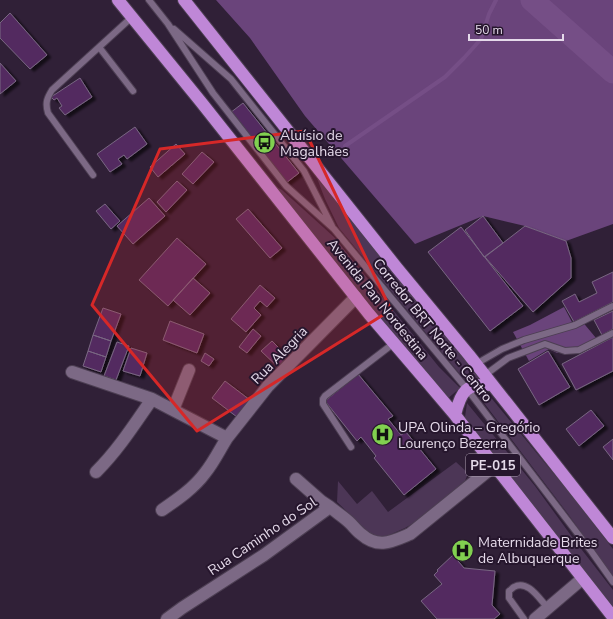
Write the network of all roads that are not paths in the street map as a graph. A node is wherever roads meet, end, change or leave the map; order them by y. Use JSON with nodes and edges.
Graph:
{"nodes":[{"id":1,"x":118,"y":0,"type":"edge"},
{"id":2,"x":149,"y":0,"type":"edge"},
{"id":3,"x":184,"y":0,"type":"edge"},
{"id":4,"x":132,"y":18,"type":"junction"},
{"id":5,"x":168,"y":24,"type":"junction"},
{"id":6,"x":99,"y":47,"type":"junction"},
{"id":7,"x":134,"y":91,"type":"dead end"},
{"id":8,"x":93,"y":175,"type":"dead end"},
{"id":9,"x":334,"y":230,"type":"junction"},
{"id":10,"x":356,"y":297,"type":"junction"},
{"id":11,"x":613,"y":306,"type":"edge"},
{"id":12,"x":613,"y":332,"type":"edge"},
{"id":13,"x":394,"y":344,"type":"junction"},
{"id":14,"x":476,"y":364,"type":"junction"},
{"id":15,"x":189,"y":370,"type":"dead end"},
{"id":16,"x":72,"y":372,"type":"dead end"},
{"id":17,"x":484,"y":375,"type":"junction"},
{"id":18,"x":492,"y":385,"type":"junction"},
{"id":19,"x":467,"y":389,"type":"junction"},
{"id":20,"x":152,"y":399,"type":"junction"},
{"id":21,"x":173,"y":410,"type":"junction"},
{"id":22,"x":454,"y":415,"type":"junction"},
{"id":23,"x":227,"y":438,"type":"junction"},
{"id":24,"x":351,"y":447,"type":"dead end"},
{"id":25,"x":494,"y":466,"type":"junction"},
{"id":26,"x":96,"y":472,"type":"dead end"},
{"id":27,"x":296,"y":480,"type":"dead end"},
{"id":28,"x":330,"y":507,"type":"junction"},
{"id":29,"x":162,"y":510,"type":"dead end"},
{"id":30,"x":613,"y":538,"type":"edge"},
{"id":31,"x":582,"y":579,"type":"junction"},
{"id":32,"x":613,"y":582,"type":"edge"},
{"id":33,"x":548,"y":608,"type":"junction"},
{"id":34,"x":177,"y":615,"type":"edge"},
{"id":35,"x":613,"y":617,"type":"edge"},
{"id":36,"x":524,"y":619,"type":"edge"},
{"id":37,"x":536,"y":619,"type":"edge"}],
"edges":[{"from":1,"to":4,"type":"highway","name":"Avenida Pan Nordestina","number":"PE-015"},
{"from":2,"to":5,"type":"lane","name":"Corredor BRT Norte - Centro"},
{"from":3,"to":14,"type":"highway","number":"PE-015"},
{"from":4,"to":6,"type":"lane"},
{"from":4,"to":10,"type":"highway","name":"Avenida Pan Nordestina","number":"PE-015"},
{"from":5,"to":9,"type":"lane","name":"Corredor BRT Norte - Centro"},
{"from":5,"to":9,"type":"lane","name":"Corredor BRT Norte - Centro"},
{"from":6,"to":7,"type":"lane"},
{"from":6,"to":8,"type":"lane"},
{"from":9,"to":19,"type":"lane","name":"Corredor BRT Norte - Centro"},
{"from":10,"to":13,"type":"highway","name":"Avenida Pan Nordestina","number":"PE-015"},
{"from":10,"to":23,"type":"street","name":"Rua Alegria"},
{"from":11,"to":14,"type":"lane"},
{"from":12,"to":17,"type":"lane"},
{"from":13,"to":22,"type":"highway","name":"Avenida Pan Nordestina","number":"PE-015"},
{"from":13,"to":24,"type":"lane"},
{"from":14,"to":17,"type":"highway","number":"PE-015"},
{"from":15,"to":21,"type":"street"},
{"from":16,"to":20,"type":"street"},
{"from":17,"to":18,"type":"highway","number":"PE-015"},
{"from":18,"to":19,"type":"highway"},
{"from":18,"to":30,"type":"highway","number":"PE-015"},
{"from":19,"to":22,"type":"highway"},
{"from":19,"to":32,"type":"lane","name":"Corredor BRT Norte - Centro"},
{"from":20,"to":21,"type":"street"},
{"from":20,"to":26,"type":"street"},
{"from":21,"to":23,"type":"street"},
{"from":22,"to":25,"type":"highway","name":"Avenida Pan Nordestina","number":"PE-015"},
{"from":23,"to":29,"type":"street","name":"Rua Alegria"},
{"from":25,"to":28,"type":"street","name":"Rua Caminho do Sol"},
{"from":25,"to":31,"type":"highway","name":"Avenida Pan Nordestina","number":"PE-015"},
{"from":27,"to":28,"type":"street"},
{"from":28,"to":34,"type":"street","name":"Rua Caminho do Sol"},
{"from":31,"to":33,"type":"street"},
{"from":31,"to":35,"type":"highway","name":"Avenida Pan Nordestina","number":"PE-015"},
{"from":33,"to":36,"type":"lane"},
{"from":33,"to":37,"type":"street"}]}
